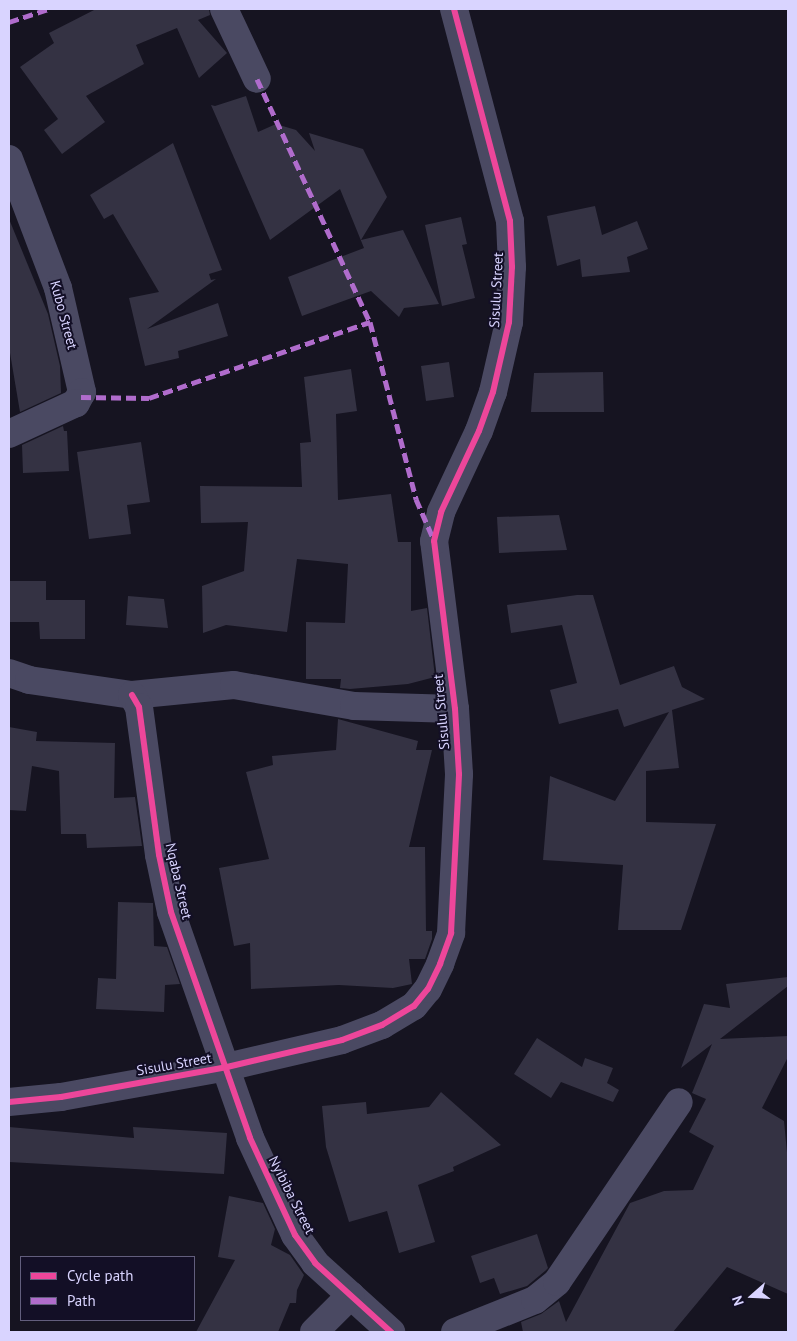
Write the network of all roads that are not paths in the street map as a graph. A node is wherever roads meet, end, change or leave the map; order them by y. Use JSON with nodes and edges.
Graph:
{"nodes":[{"id":1,"x":224,"y":9,"type":"edge"},
{"id":2,"x":454,"y":9,"type":"edge"},
{"id":3,"x":257,"y":79,"type":"dead end"},
{"id":4,"x":9,"y":159,"type":"edge"},
{"id":5,"x":9,"y":434,"type":"edge"},
{"id":6,"x":9,"y":673,"type":"edge"},
{"id":7,"x":132,"y":694,"type":"junction"},
{"id":8,"x":455,"y":709,"type":"junction"},
{"id":9,"x":228,"y":1067,"type":"junction"},
{"id":10,"x":9,"y":1102,"type":"edge"},
{"id":11,"x":679,"y":1102,"type":"dead end"},
{"id":12,"x":351,"y":1295,"type":"junction"},
{"id":13,"x":314,"y":1332,"type":"edge"},
{"id":14,"x":391,"y":1332,"type":"edge"},
{"id":15,"x":455,"y":1332,"type":"edge"}],
"edges":[{"from":1,"to":3,"type":"street"},
{"from":2,"to":8,"type":"street","name":"Sisulu Street"},
{"from":4,"to":5,"type":"street","name":"Kubo Street"},
{"from":6,"to":7,"type":"street"},
{"from":7,"to":8,"type":"street"},
{"from":7,"to":9,"type":"street","name":"Nqaba Street"},
{"from":8,"to":9,"type":"street","name":"Sisulu Street"},
{"from":9,"to":10,"type":"street","name":"Sisulu Street"},
{"from":9,"to":12,"type":"street","name":"Nyibiba Street"},
{"from":11,"to":15,"type":"street"},
{"from":12,"to":13,"type":"street"},
{"from":12,"to":14,"type":"street","name":"Nyibiba Street"}]}
